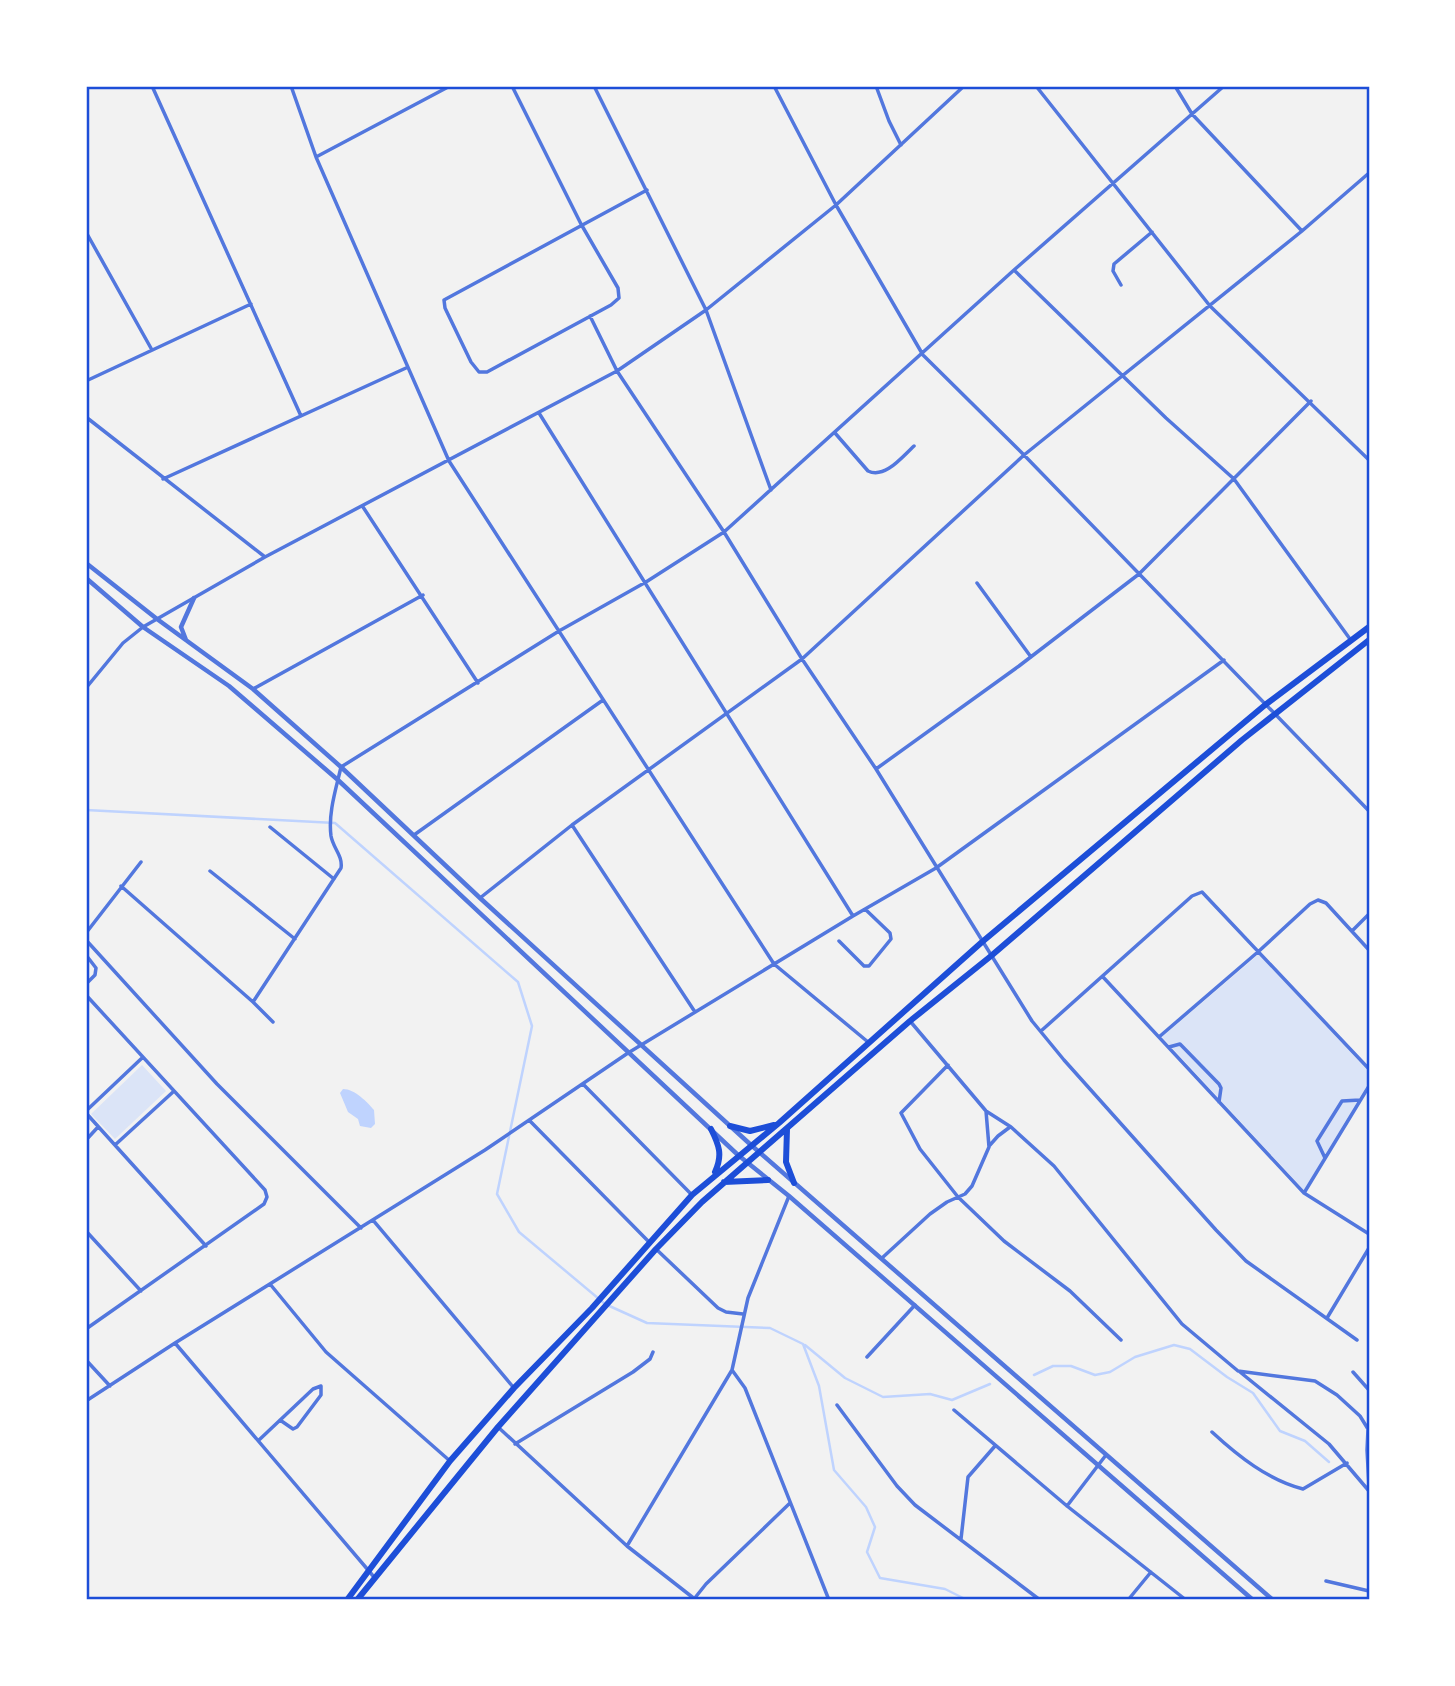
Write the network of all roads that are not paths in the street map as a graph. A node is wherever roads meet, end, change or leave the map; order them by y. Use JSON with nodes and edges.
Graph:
{"nodes":[{"id":1,"x":152,"y":86,"type":"edge"},
{"id":2,"x":290,"y":86,"type":"edge"},
{"id":3,"x":450,"y":86,"type":"edge"},
{"id":4,"x":512,"y":86,"type":"edge"},
{"id":5,"x":594,"y":86,"type":"edge"},
{"id":6,"x":774,"y":86,"type":"edge"},
{"id":7,"x":876,"y":86,"type":"edge"},
{"id":8,"x":964,"y":86,"type":"edge"},
{"id":9,"x":1036,"y":86,"type":"edge"},
{"id":10,"x":1174,"y":86,"type":"edge"},
{"id":11,"x":1224,"y":86,"type":"edge"},
{"id":12,"x":1192,"y":114,"type":"junction"},
{"id":13,"x":901,"y":145,"type":"junction"},
{"id":14,"x":316,"y":157,"type":"junction"},
{"id":15,"x":1369,"y":173,"type":"edge"},
{"id":16,"x":1114,"y":182,"type":"junction"},
{"id":17,"x":647,"y":190,"type":"junction"},
{"id":18,"x":836,"y":205,"type":"junction"},
{"id":19,"x":581,"y":224,"type":"junction"},
{"id":20,"x":1302,"y":231,"type":"junction"},
{"id":21,"x":86,"y":232,"type":"edge"},
{"id":22,"x":1152,"y":232,"type":"junction"},
{"id":23,"x":1014,"y":271,"type":"junction"},
{"id":24,"x":1121,"y":285,"type":"dead end"},
{"id":25,"x":251,"y":304,"type":"junction"},
{"id":26,"x":1210,"y":306,"type":"junction"},
{"id":27,"x":706,"y":310,"type":"junction"},
{"id":28,"x":590,"y":316,"type":"junction"},
{"id":29,"x":152,"y":350,"type":"junction"},
{"id":30,"x":923,"y":355,"type":"junction"},
{"id":31,"x":407,"y":368,"type":"junction"},
{"id":32,"x":617,"y":371,"type":"junction"},
{"id":33,"x":1121,"y":375,"type":"junction"},
{"id":34,"x":86,"y":381,"type":"edge"},
{"id":35,"x":1311,"y":401,"type":"junction"},
{"id":36,"x":539,"y":412,"type":"junction"},
{"id":37,"x":301,"y":416,"type":"junction"},
{"id":38,"x":86,"y":417,"type":"edge"},
{"id":39,"x":835,"y":433,"type":"junction"},
{"id":40,"x":914,"y":446,"type":"dead end"},
{"id":41,"x":1024,"y":455,"type":"junction"},
{"id":42,"x":1369,"y":460,"type":"edge"},
{"id":43,"x":449,"y":461,"type":"junction"},
{"id":44,"x":163,"y":479,"type":"junction"},
{"id":45,"x":1234,"y":479,"type":"junction"},
{"id":46,"x":771,"y":490,"type":"junction"},
{"id":47,"x":363,"y":506,"type":"junction"},
{"id":48,"x":724,"y":532,"type":"junction"},
{"id":49,"x":265,"y":557,"type":"junction"},
{"id":50,"x":86,"y":563,"type":"edge"},
{"id":51,"x":1139,"y":574,"type":"junction"},
{"id":52,"x":86,"y":578,"type":"edge"},
{"id":53,"x":646,"y":582,"type":"junction"},
{"id":54,"x":977,"y":583,"type":"dead end"},
{"id":55,"x":423,"y":595,"type":"junction"},
{"id":56,"x":194,"y":598,"type":"junction"},
{"id":57,"x":157,"y":619,"type":"junction"},
{"id":58,"x":144,"y":627,"type":"junction"},
{"id":59,"x":1369,"y":628,"type":"edge"},
{"id":60,"x":559,"y":631,"type":"junction"},
{"id":61,"x":1369,"y":640,"type":"edge"},
{"id":62,"x":187,"y":641,"type":"junction"},
{"id":63,"x":1351,"y":641,"type":"junction"},
{"id":64,"x":1031,"y":657,"type":"junction"},
{"id":65,"x":802,"y":659,"type":"junction"},
{"id":66,"x":1224,"y":660,"type":"junction"},
{"id":67,"x":478,"y":683,"type":"junction"},
{"id":68,"x":86,"y":688,"type":"edge"},
{"id":69,"x":253,"y":689,"type":"junction"},
{"id":70,"x":603,"y":700,"type":"junction"},
{"id":71,"x":1265,"y":705,"type":"junction"},
{"id":72,"x":728,"y":713,"type":"junction"},
{"id":73,"x":1275,"y":714,"type":"junction"},
{"id":74,"x":341,"y":767,"type":"junction"},
{"id":75,"x":876,"y":769,"type":"junction"},
{"id":76,"x":649,"y":771,"type":"junction"},
{"id":77,"x":338,"y":780,"type":"junction"},
{"id":78,"x":1369,"y":811,"type":"edge"},
{"id":79,"x":572,"y":825,"type":"junction"},
{"id":80,"x":270,"y":827,"type":"dead end"},
{"id":81,"x":413,"y":835,"type":"junction"},
{"id":82,"x":141,"y":862,"type":"dead end"},
{"id":83,"x":936,"y":869,"type":"junction"},
{"id":84,"x":210,"y":871,"type":"dead end"},
{"id":85,"x":334,"y":879,"type":"junction"},
{"id":86,"x":121,"y":886,"type":"junction"},
{"id":87,"x":480,"y":898,"type":"junction"},
{"id":88,"x":865,"y":909,"type":"junction"},
{"id":89,"x":1369,"y":914,"type":"edge"},
{"id":90,"x":853,"y":916,"type":"junction"},
{"id":91,"x":1352,"y":931,"type":"junction"},
{"id":92,"x":86,"y":933,"type":"edge"},
{"id":93,"x":295,"y":939,"type":"junction"},
{"id":94,"x":86,"y":940,"type":"edge"},
{"id":95,"x":839,"y":941,"type":"dead end"},
{"id":96,"x":982,"y":942,"type":"junction"},
{"id":97,"x":1369,"y":950,"type":"edge"},
{"id":98,"x":1259,"y":951,"type":"junction"},
{"id":99,"x":86,"y":955,"type":"edge"},
{"id":100,"x":990,"y":956,"type":"junction"},
{"id":101,"x":774,"y":964,"type":"junction"},
{"id":102,"x":1102,"y":976,"type":"junction"},
{"id":103,"x":86,"y":984,"type":"edge"},
{"id":104,"x":86,"y":995,"type":"edge"},
{"id":105,"x":253,"y":1002,"type":"junction"},
{"id":106,"x":695,"y":1012,"type":"junction"},
{"id":107,"x":910,"y":1021,"type":"junction"},
{"id":108,"x":273,"y":1022,"type":"dead end"},
{"id":109,"x":1041,"y":1031,"type":"junction"},
{"id":110,"x":1159,"y":1037,"type":"junction"},
{"id":111,"x":869,"y":1043,"type":"junction"},
{"id":112,"x":641,"y":1046,"type":"junction"},
{"id":113,"x":1168,"y":1047,"type":"junction"},
{"id":114,"x":628,"y":1053,"type":"junction"},
{"id":115,"x":142,"y":1058,"type":"junction"},
{"id":116,"x":948,"y":1065,"type":"junction"},
{"id":117,"x":1369,"y":1069,"type":"edge"},
{"id":118,"x":583,"y":1084,"type":"junction"},
{"id":119,"x":1369,"y":1086,"type":"edge"},
{"id":120,"x":173,"y":1091,"type":"junction"},
{"id":121,"x":1360,"y":1100,"type":"junction"},
{"id":122,"x":1220,"y":1102,"type":"junction"},
{"id":123,"x":986,"y":1111,"type":"junction"},
{"id":124,"x":86,"y":1112,"type":"edge"},
{"id":125,"x":528,"y":1121,"type":"junction"},
{"id":126,"x":779,"y":1123,"type":"junction"},
{"id":127,"x":730,"y":1126,"type":"junction"},
{"id":128,"x":99,"y":1127,"type":"junction"},
{"id":129,"x":1011,"y":1127,"type":"junction"},
{"id":130,"x":710,"y":1129,"type":"junction"},
{"id":131,"x":787,"y":1129,"type":"junction"},
{"id":132,"x":86,"y":1140,"type":"edge"},
{"id":133,"x":115,"y":1145,"type":"junction"},
{"id":134,"x":751,"y":1146,"type":"junction"},
{"id":135,"x":989,"y":1147,"type":"junction"},
{"id":136,"x":758,"y":1152,"type":"junction"},
{"id":137,"x":738,"y":1155,"type":"junction"},
{"id":138,"x":1325,"y":1158,"type":"junction"},
{"id":139,"x":746,"y":1161,"type":"junction"},
{"id":140,"x":713,"y":1177,"type":"junction"},
{"id":141,"x":768,"y":1180,"type":"junction"},
{"id":142,"x":724,"y":1182,"type":"junction"},
{"id":143,"x":794,"y":1183,"type":"junction"},
{"id":144,"x":1304,"y":1192,"type":"junction"},
{"id":145,"x":692,"y":1195,"type":"junction"},
{"id":146,"x":789,"y":1196,"type":"junction"},
{"id":147,"x":958,"y":1197,"type":"junction"},
{"id":148,"x":373,"y":1220,"type":"junction"},
{"id":149,"x":361,"y":1228,"type":"junction"},
{"id":150,"x":86,"y":1231,"type":"edge"},
{"id":151,"x":1369,"y":1234,"type":"edge"},
{"id":152,"x":206,"y":1246,"type":"junction"},
{"id":153,"x":653,"y":1246,"type":"junction"},
{"id":154,"x":1369,"y":1248,"type":"edge"},
{"id":155,"x":882,"y":1258,"type":"junction"},
{"id":156,"x":270,"y":1283,"type":"junction"},
{"id":157,"x":141,"y":1291,"type":"junction"},
{"id":158,"x":915,"y":1305,"type":"junction"},
{"id":159,"x":743,"y":1314,"type":"junction"},
{"id":160,"x":1327,"y":1318,"type":"junction"},
{"id":161,"x":86,"y":1329,"type":"edge"},
{"id":162,"x":1121,"y":1340,"type":"dead end"},
{"id":163,"x":1357,"y":1340,"type":"dead end"},
{"id":164,"x":175,"y":1343,"type":"junction"},
{"id":165,"x":653,"y":1352,"type":"dead end"},
{"id":166,"x":867,"y":1357,"type":"dead end"},
{"id":167,"x":86,"y":1360,"type":"edge"},
{"id":168,"x":732,"y":1370,"type":"junction"},
{"id":169,"x":1238,"y":1371,"type":"junction"},
{"id":170,"x":1353,"y":1372,"type":"dead end"},
{"id":171,"x":110,"y":1386,"type":"junction"},
{"id":172,"x":514,"y":1388,"type":"junction"},
{"id":173,"x":1369,"y":1390,"type":"edge"},
{"id":174,"x":86,"y":1401,"type":"edge"},
{"id":175,"x":837,"y":1405,"type":"dead end"},
{"id":176,"x":954,"y":1410,"type":"dead end"},
{"id":177,"x":280,"y":1420,"type":"junction"},
{"id":178,"x":498,"y":1427,"type":"junction"},
{"id":179,"x":1212,"y":1432,"type":"dead end"},
{"id":180,"x":259,"y":1440,"type":"junction"},
{"id":181,"x":515,"y":1444,"type":"junction"},
{"id":182,"x":995,"y":1446,"type":"junction"},
{"id":183,"x":1107,"y":1454,"type":"junction"},
{"id":184,"x":450,"y":1461,"type":"junction"},
{"id":185,"x":1347,"y":1463,"type":"junction"},
{"id":186,"x":1098,"y":1464,"type":"junction"},
{"id":187,"x":1369,"y":1489,"type":"edge"},
{"id":188,"x":790,"y":1503,"type":"junction"},
{"id":189,"x":1067,"y":1506,"type":"junction"},
{"id":190,"x":961,"y":1539,"type":"junction"},
{"id":191,"x":627,"y":1546,"type":"junction"},
{"id":192,"x":1151,"y":1573,"type":"junction"},
{"id":193,"x":372,"y":1574,"type":"junction"},
{"id":194,"x":1326,"y":1581,"type":"dead end"},
{"id":195,"x":1369,"y":1591,"type":"edge"},
{"id":196,"x":347,"y":1600,"type":"edge"},
{"id":197,"x":357,"y":1600,"type":"edge"},
{"id":198,"x":695,"y":1600,"type":"edge"},
{"id":199,"x":828,"y":1600,"type":"edge"},
{"id":200,"x":1040,"y":1600,"type":"edge"},
{"id":201,"x":1128,"y":1600,"type":"edge"},
{"id":202,"x":1186,"y":1600,"type":"edge"},
{"id":203,"x":1253,"y":1600,"type":"edge"},
{"id":204,"x":1273,"y":1600,"type":"edge"}],
"edges":[{"from":1,"to":25,"type":"street"},
{"from":2,"to":14,"type":"street"},
{"from":3,"to":14,"type":"street"},
{"from":4,"to":19,"type":"street"},
{"from":5,"to":17,"type":"street"},
{"from":6,"to":18,"type":"street"},
{"from":7,"to":13,"type":"street"},
{"from":8,"to":13,"type":"street"},
{"from":9,"to":16,"type":"street"},
{"from":10,"to":12,"type":"street"},
{"from":11,"to":12,"type":"street"},
{"from":12,"to":16,"type":"street"},
{"from":12,"to":20,"type":"street"},
{"from":13,"to":18,"type":"street"},
{"from":14,"to":31,"type":"street"},
{"from":15,"to":20,"type":"street"},
{"from":16,"to":22,"type":"street"},
{"from":16,"to":23,"type":"street"},
{"from":17,"to":19,"type":"street"},
{"from":17,"to":27,"type":"street"},
{"from":18,"to":27,"type":"street"},
{"from":18,"to":30,"type":"street"},
{"from":19,"to":28,"type":"street"},
{"from":19,"to":28,"type":"street"},
{"from":20,"to":26,"type":"street"},
{"from":21,"to":29,"type":"street"},
{"from":22,"to":24,"type":"street"},
{"from":22,"to":26,"type":"street"},
{"from":23,"to":30,"type":"street"},
{"from":23,"to":33,"type":"street"},
{"from":25,"to":29,"type":"street"},
{"from":25,"to":37,"type":"street"},
{"from":26,"to":33,"type":"street"},
{"from":26,"to":35,"type":"street"},
{"from":27,"to":32,"type":"street"},
{"from":27,"to":46,"type":"street"},
{"from":28,"to":32,"type":"street"},
{"from":29,"to":34,"type":"street"},
{"from":30,"to":39,"type":"street"},
{"from":30,"to":41,"type":"street"},
{"from":31,"to":37,"type":"street"},
{"from":31,"to":43,"type":"street"},
{"from":32,"to":36,"type":"street"},
{"from":32,"to":48,"type":"street"},
{"from":33,"to":41,"type":"street"},
{"from":33,"to":45,"type":"street"},
{"from":35,"to":42,"type":"street"},
{"from":35,"to":45,"type":"street"},
{"from":36,"to":43,"type":"street"},
{"from":36,"to":53,"type":"street"},
{"from":37,"to":44,"type":"street"},
{"from":38,"to":44,"type":"street"},
{"from":39,"to":40,"type":"street"},
{"from":39,"to":46,"type":"street"},
{"from":41,"to":51,"type":"street"},
{"from":41,"to":65,"type":"street"},
{"from":43,"to":47,"type":"street"},
{"from":43,"to":60,"type":"street"},
{"from":44,"to":49,"type":"street"},
{"from":45,"to":51,"type":"street"},
{"from":45,"to":63,"type":"street"},
{"from":46,"to":48,"type":"street"},
{"from":47,"to":49,"type":"street"},
{"from":47,"to":55,"type":"street"},
{"from":48,"to":53,"type":"street"},
{"from":48,"to":65,"type":"street"},
{"from":49,"to":56,"type":"street"},
{"from":50,"to":57,"type":"street"},
{"from":51,"to":64,"type":"street"},
{"from":51,"to":66,"type":"street"},
{"from":52,"to":58,"type":"street"},
{"from":53,"to":60,"type":"street"},
{"from":53,"to":72,"type":"street"},
{"from":54,"to":64,"type":"street"},
{"from":55,"to":67,"type":"street"},
{"from":55,"to":69,"type":"street"},
{"from":56,"to":57,"type":"street"},
{"from":56,"to":62,"type":"street"},
{"from":57,"to":58,"type":"street"},
{"from":57,"to":62,"type":"street"},
{"from":58,"to":68,"type":"street"},
{"from":58,"to":77,"type":"street"},
{"from":59,"to":63,"type":"main road"},
{"from":60,"to":67,"type":"street"},
{"from":60,"to":70,"type":"street"},
{"from":61,"to":73,"type":"main road"},
{"from":62,"to":69,"type":"street"},
{"from":63,"to":71,"type":"main road"},
{"from":64,"to":75,"type":"street"},
{"from":65,"to":72,"type":"street"},
{"from":65,"to":75,"type":"street"},
{"from":66,"to":71,"type":"street"},
{"from":66,"to":83,"type":"street"},
{"from":67,"to":74,"type":"street"},
{"from":69,"to":74,"type":"street"},
{"from":70,"to":76,"type":"street"},
{"from":70,"to":81,"type":"street"},
{"from":71,"to":73,"type":"street"},
{"from":71,"to":96,"type":"main road"},
{"from":72,"to":76,"type":"street"},
{"from":72,"to":90,"type":"street"},
{"from":73,"to":78,"type":"street"},
{"from":73,"to":100,"type":"main road"},
{"from":74,"to":77,"type":"street"},
{"from":74,"to":81,"type":"street"},
{"from":75,"to":83,"type":"street"},
{"from":76,"to":79,"type":"street"},
{"from":76,"to":101,"type":"street"},
{"from":77,"to":85,"type":"street"},
{"from":77,"to":114,"type":"street"},
{"from":79,"to":87,"type":"street"},
{"from":79,"to":106,"type":"street"},
{"from":80,"to":85,"type":"street"},
{"from":81,"to":87,"type":"street"},
{"from":82,"to":86,"type":"street"},
{"from":83,"to":88,"type":"street"},
{"from":83,"to":96,"type":"street"},
{"from":84,"to":93,"type":"street"},
{"from":85,"to":93,"type":"street"},
{"from":86,"to":92,"type":"street"},
{"from":86,"to":105,"type":"street"},
{"from":87,"to":112,"type":"street"},
{"from":88,"to":90,"type":"street"},
{"from":88,"to":95,"type":"street"},
{"from":89,"to":91,"type":"street"},
{"from":90,"to":101,"type":"street"},
{"from":91,"to":97,"type":"street"},
{"from":91,"to":98,"type":"street"},
{"from":93,"to":105,"type":"street"},
{"from":94,"to":149,"type":"street"},
{"from":96,"to":100,"type":"street"},
{"from":96,"to":111,"type":"main road"},
{"from":98,"to":102,"type":"street"},
{"from":98,"to":110,"type":"street"},
{"from":98,"to":117,"type":"street"},
{"from":99,"to":103,"type":"street"},
{"from":100,"to":107,"type":"main road"},
{"from":100,"to":109,"type":"street"},
{"from":101,"to":106,"type":"street"},
{"from":101,"to":111,"type":"street"},
{"from":102,"to":109,"type":"street"},
{"from":102,"to":110,"type":"street"},
{"from":104,"to":115,"type":"street"},
{"from":105,"to":108,"type":"street"},
{"from":106,"to":112,"type":"street"},
{"from":107,"to":116,"type":"street"},
{"from":107,"to":131,"type":"main road"},
{"from":109,"to":160,"type":"street"},
{"from":110,"to":113,"type":"street"},
{"from":111,"to":126,"type":"main road"},
{"from":112,"to":114,"type":"street"},
{"from":112,"to":127,"type":"street"},
{"from":113,"to":122,"type":"street"},
{"from":113,"to":122,"type":"street"},
{"from":114,"to":118,"type":"street"},
{"from":114,"to":130,"type":"street"},
{"from":115,"to":120,"type":"street"},
{"from":115,"to":124,"type":"street"},
{"from":116,"to":123,"type":"street"},
{"from":116,"to":147,"type":"street"},
{"from":118,"to":125,"type":"street"},
{"from":118,"to":145,"type":"street"},
{"from":119,"to":121,"type":"street"},
{"from":120,"to":133,"type":"street"},
{"from":120,"to":152,"type":"street"},
{"from":121,"to":138,"type":"street"},
{"from":121,"to":138,"type":"street"},
{"from":122,"to":144,"type":"street"},
{"from":123,"to":129,"type":"street"},
{"from":123,"to":135,"type":"street"},
{"from":124,"to":128,"type":"street"},
{"from":125,"to":148,"type":"street"},
{"from":125,"to":153,"type":"street"},
{"from":126,"to":127,"type":"main road"},
{"from":126,"to":134,"type":"main road"},
{"from":127,"to":134,"type":"street"},
{"from":128,"to":132,"type":"street"},
{"from":128,"to":133,"type":"street"},
{"from":129,"to":135,"type":"street"},
{"from":129,"to":169,"type":"street"},
{"from":130,"to":137,"type":"street"},
{"from":130,"to":140,"type":"main road"},
{"from":131,"to":136,"type":"main road"},
{"from":131,"to":143,"type":"main road"},
{"from":133,"to":152,"type":"street"},
{"from":134,"to":136,"type":"street"},
{"from":134,"to":137,"type":"main road"},
{"from":135,"to":147,"type":"street"},
{"from":136,"to":139,"type":"main road"},
{"from":136,"to":143,"type":"street"},
{"from":137,"to":139,"type":"street"},
{"from":137,"to":140,"type":"main road"},
{"from":138,"to":144,"type":"street"},
{"from":139,"to":141,"type":"street"},
{"from":139,"to":142,"type":"main road"},
{"from":140,"to":145,"type":"main road"},
{"from":141,"to":142,"type":"main road"},
{"from":141,"to":146,"type":"street"},
{"from":142,"to":153,"type":"main road"},
{"from":143,"to":155,"type":"street"},
{"from":144,"to":151,"type":"street"},
{"from":145,"to":153,"type":"main road"},
{"from":146,"to":158,"type":"street"},
{"from":146,"to":159,"type":"street"},
{"from":147,"to":155,"type":"street"},
{"from":147,"to":162,"type":"street"},
{"from":148,"to":149,"type":"street"},
{"from":148,"to":172,"type":"street"},
{"from":149,"to":156,"type":"street"},
{"from":150,"to":157,"type":"street"},
{"from":152,"to":157,"type":"street"},
{"from":153,"to":159,"type":"street"},
{"from":153,"to":172,"type":"main road"},
{"from":153,"to":178,"type":"main road"},
{"from":154,"to":160,"type":"street"},
{"from":155,"to":183,"type":"street"},
{"from":156,"to":164,"type":"street"},
{"from":156,"to":184,"type":"street"},
{"from":157,"to":161,"type":"street"},
{"from":158,"to":166,"type":"street"},
{"from":158,"to":186,"type":"street"},
{"from":159,"to":168,"type":"street"},
{"from":160,"to":163,"type":"street"},
{"from":164,"to":171,"type":"street"},
{"from":164,"to":180,"type":"street"},
{"from":165,"to":181,"type":"street"},
{"from":167,"to":171,"type":"street"},
{"from":168,"to":188,"type":"street"},
{"from":168,"to":191,"type":"street"},
{"from":169,"to":185,"type":"street"},
{"from":169,"to":187,"type":"street"},
{"from":170,"to":173,"type":"street"},
{"from":171,"to":174,"type":"street"},
{"from":172,"to":184,"type":"main road"},
{"from":175,"to":190,"type":"street"},
{"from":176,"to":182,"type":"street"},
{"from":177,"to":177,"type":"street"},
{"from":177,"to":180,"type":"street"},
{"from":178,"to":181,"type":"street"},
{"from":178,"to":193,"type":"main road"},
{"from":179,"to":185,"type":"street"},
{"from":180,"to":193,"type":"street"},
{"from":181,"to":191,"type":"street"},
{"from":182,"to":189,"type":"street"},
{"from":182,"to":190,"type":"street"},
{"from":183,"to":186,"type":"street"},
{"from":183,"to":204,"type":"street"},
{"from":184,"to":193,"type":"main road"},
{"from":185,"to":187,"type":"street"},
{"from":186,"to":189,"type":"street"},
{"from":186,"to":203,"type":"street"},
{"from":188,"to":198,"type":"street"},
{"from":188,"to":199,"type":"street"},
{"from":189,"to":192,"type":"street"},
{"from":190,"to":200,"type":"street"},
{"from":191,"to":198,"type":"street"},
{"from":192,"to":201,"type":"street"},
{"from":192,"to":202,"type":"street"},
{"from":193,"to":196,"type":"main road"},
{"from":193,"to":197,"type":"main road"},
{"from":194,"to":195,"type":"street"}]}
